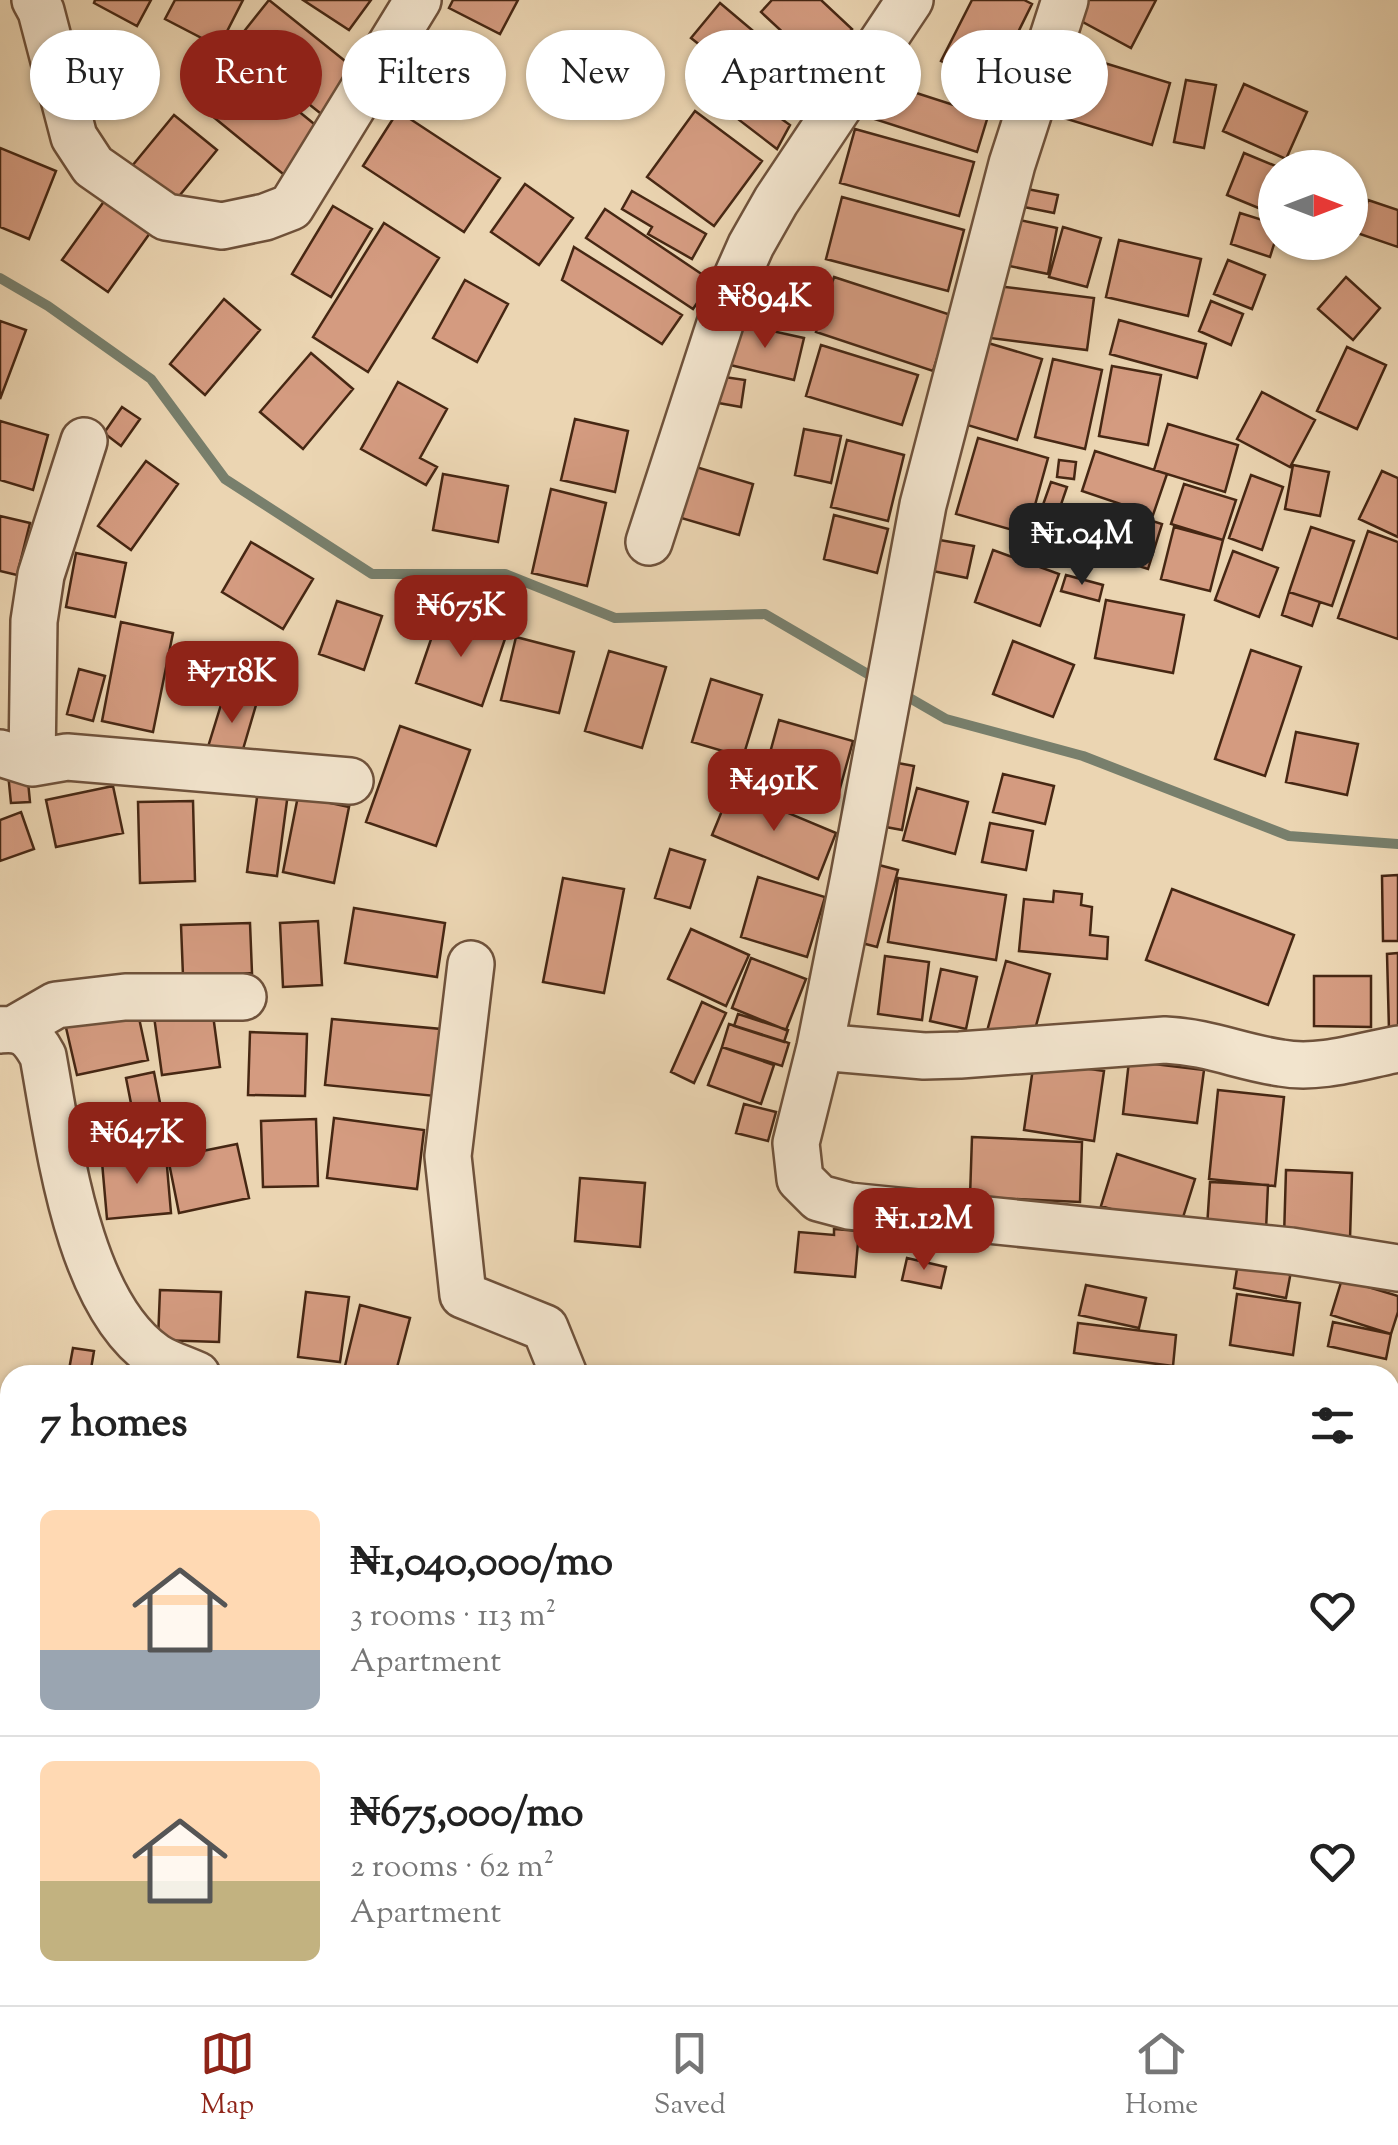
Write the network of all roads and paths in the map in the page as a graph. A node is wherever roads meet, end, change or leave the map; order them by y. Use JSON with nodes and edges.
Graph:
{"nodes":[{"id":1,"x":418,"y":0,"type":"edge"},
{"id":2,"x":910,"y":0,"type":"edge"},
{"id":3,"x":1065,"y":0,"type":"edge"},
{"id":4,"x":41,"y":4,"type":"edge"},
{"id":5,"x":84,"y":441,"type":"dead end"},
{"id":6,"x":649,"y":542,"type":"dead end"},
{"id":7,"x":16,"y":758,"type":"edge"},
{"id":8,"x":350,"y":781,"type":"dead end"},
{"id":9,"x":472,"y":964,"type":"dead end"},
{"id":10,"x":242,"y":996,"type":"dead end"},
{"id":11,"x":8,"y":1029,"type":"edge"},
{"id":12,"x":820,"y":1047,"type":"junction"},
{"id":13,"x":1398,"y":1049,"type":"edge"},
{"id":14,"x":1398,"y":1268,"type":"edge"},
{"id":15,"x":175,"y":1365,"type":"edge"},
{"id":16,"x":560,"y":1365,"type":"edge"}],
"edges":[{"from":1,"to":4,"type":"street"},
{"from":2,"to":6,"type":"street"},
{"from":3,"to":12,"type":"street"},
{"from":5,"to":7,"type":"street"},
{"from":7,"to":8,"type":"street"},
{"from":9,"to":16,"type":"street"},
{"from":10,"to":11,"type":"street"},
{"from":11,"to":15,"type":"street"},
{"from":12,"to":13,"type":"street"},
{"from":12,"to":14,"type":"street"}]}
